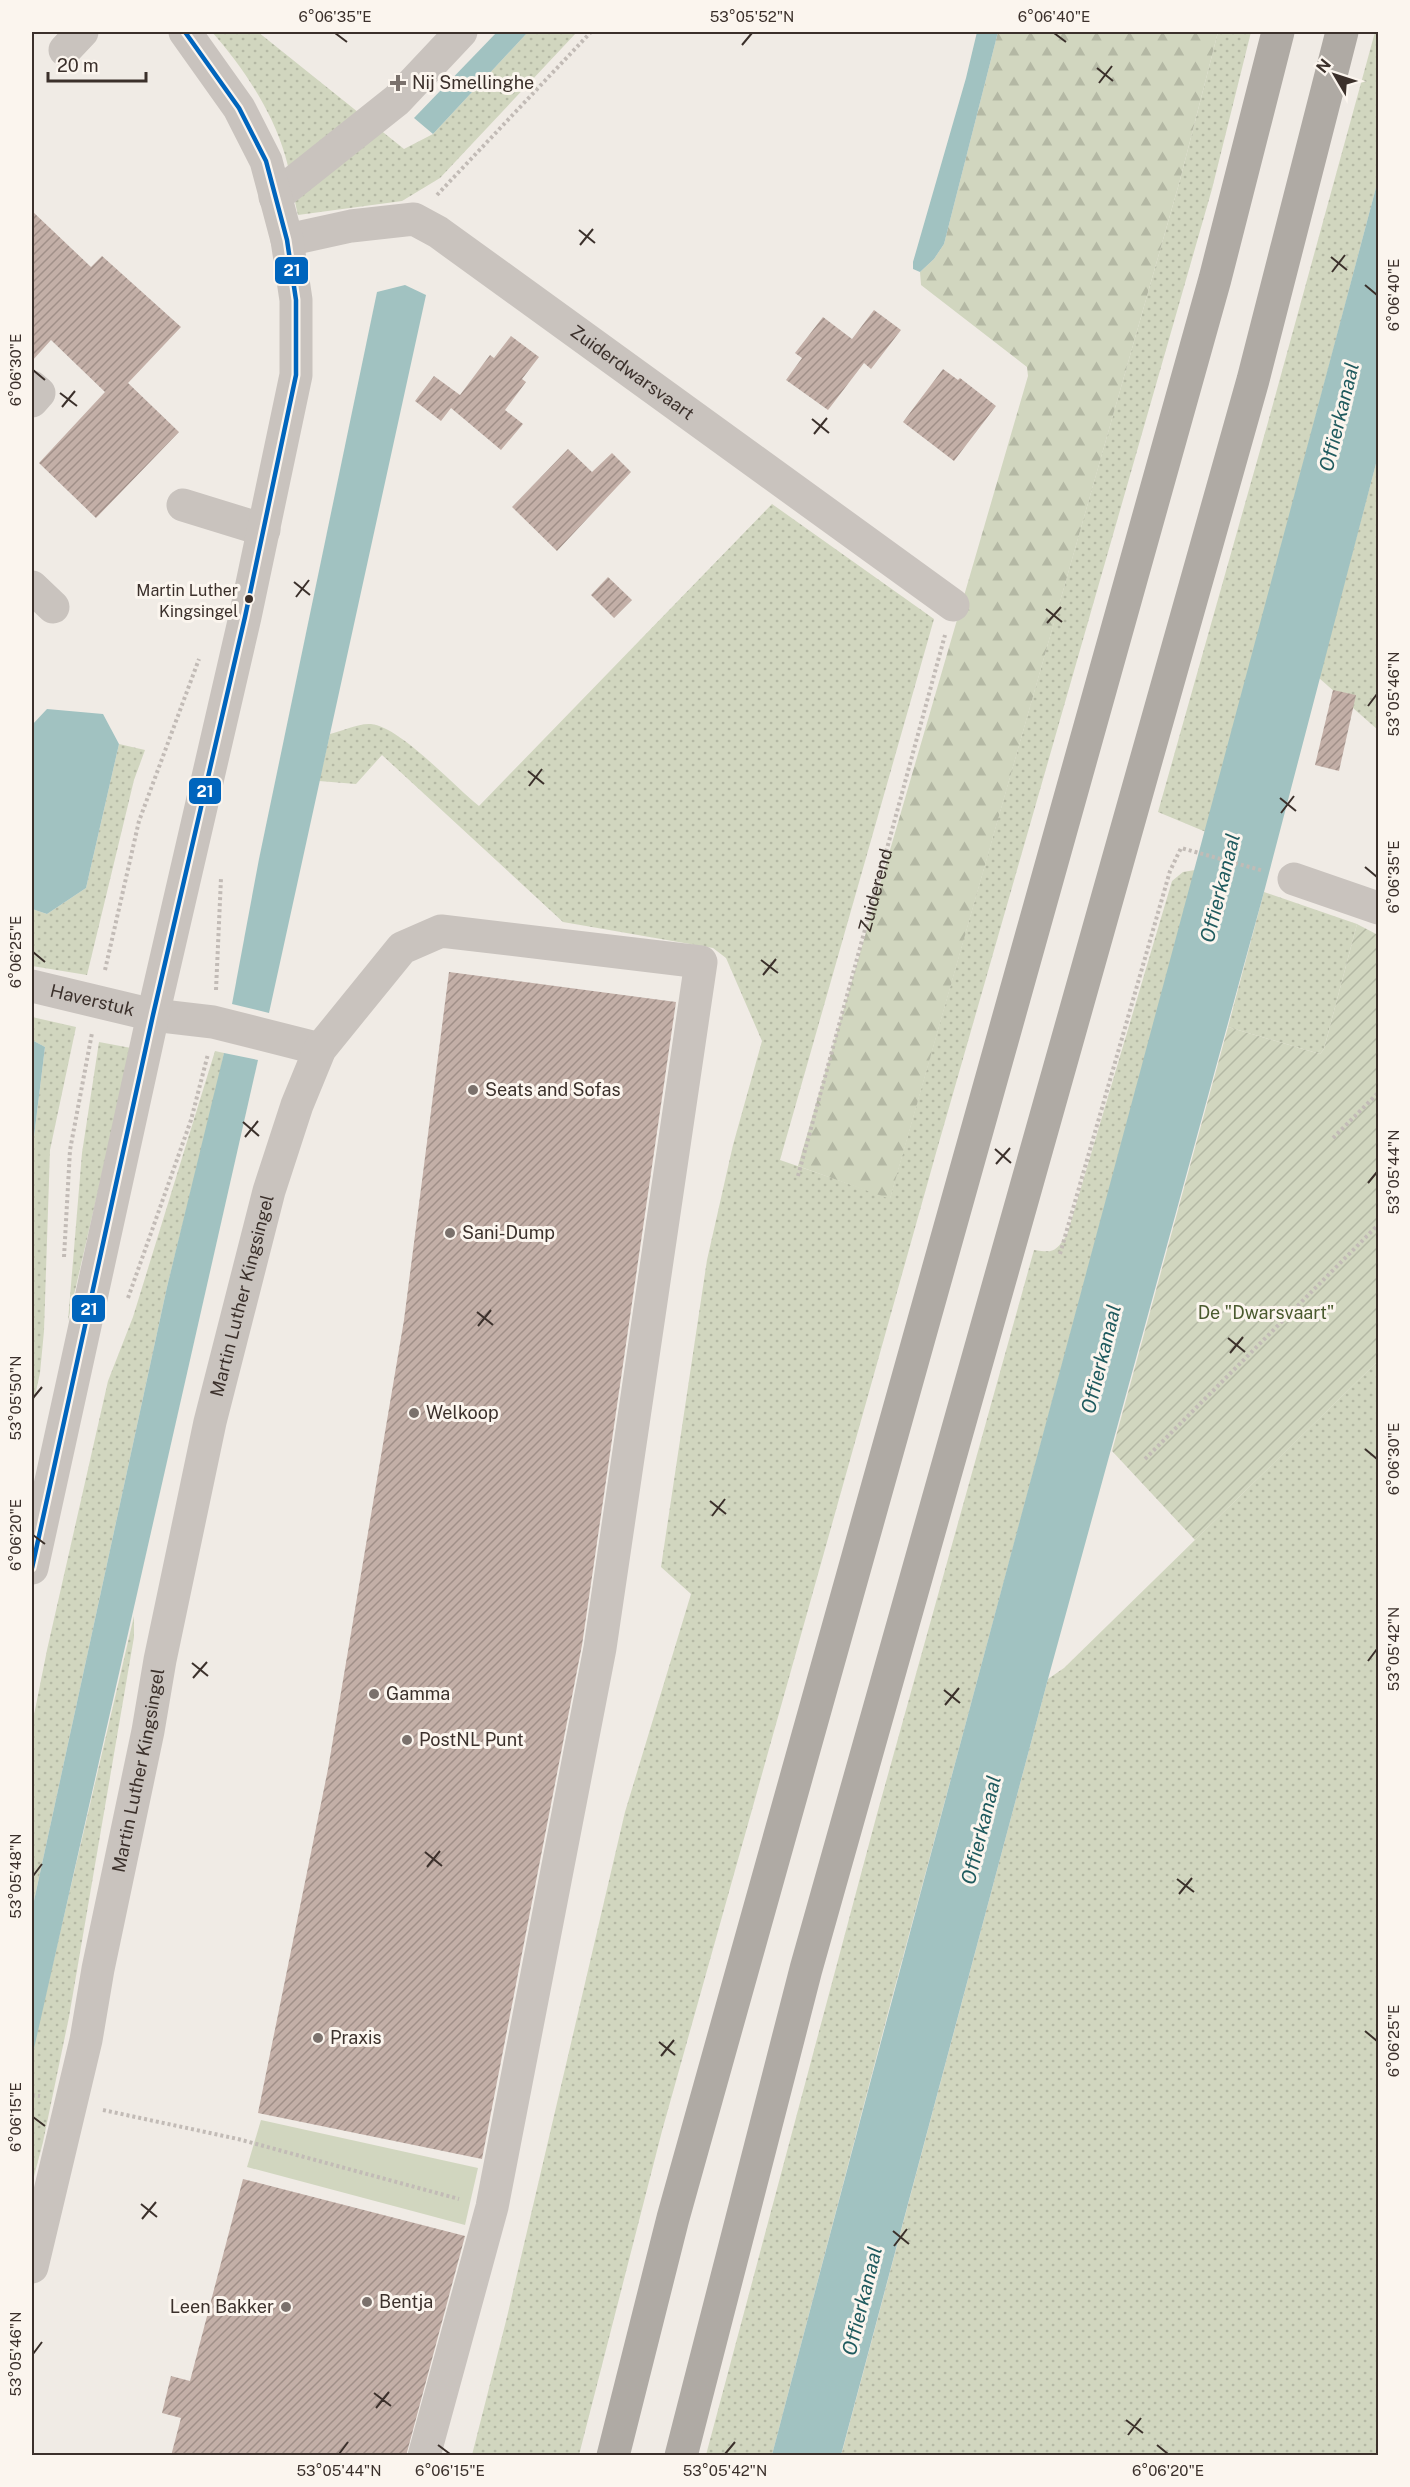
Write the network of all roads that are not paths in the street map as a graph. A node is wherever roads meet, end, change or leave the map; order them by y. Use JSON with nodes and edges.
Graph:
{"nodes":[{"id":1,"x":185,"y":32,"type":"edge"},
{"id":2,"x":461,"y":32,"type":"edge"},
{"id":3,"x":1278,"y":32,"type":"edge"},
{"id":4,"x":1342,"y":32,"type":"edge"},
{"id":5,"x":275,"y":197,"type":"junction"},
{"id":6,"x":287,"y":240,"type":"junction"},
{"id":7,"x":183,"y":505,"type":"dead end"},
{"id":8,"x":264,"y":530,"type":"junction"},
{"id":9,"x":953,"y":605,"type":"road end"},
{"id":10,"x":1281,"y":875,"type":"road end"},
{"id":11,"x":1378,"y":908,"type":"edge"},
{"id":12,"x":32,"y":986,"type":"edge"},
{"id":13,"x":153,"y":1015,"type":"junction"},
{"id":14,"x":320,"y":1049,"type":"junction"},
{"id":15,"x":32,"y":1568,"type":"edge"},
{"id":16,"x":32,"y":2267,"type":"edge"},
{"id":17,"x":424,"y":2456,"type":"edge"},
{"id":18,"x":613,"y":2456,"type":"edge"},
{"id":19,"x":681,"y":2456,"type":"edge"}],
"edges":[{"from":1,"to":5,"type":"street"},
{"from":2,"to":5,"type":"street"},
{"from":3,"to":18,"type":"highway"},
{"from":4,"to":19,"type":"highway"},
{"from":5,"to":6,"type":"street"},
{"from":6,"to":8,"type":"street"},
{"from":6,"to":9,"type":"street","name":"Zuiderdwarsvaart"},
{"from":7,"to":8,"type":"street"},
{"from":8,"to":13,"type":"street"},
{"from":10,"to":11,"type":"street"},
{"from":12,"to":13,"type":"street","name":"Haverstuk"},
{"from":13,"to":14,"type":"street"},
{"from":13,"to":15,"type":"street"},
{"from":14,"to":16,"type":"street","name":"Martin Luther Kingsingel"},
{"from":14,"to":17,"type":"street","name":"Martin Luther Kingsingel"}]}
